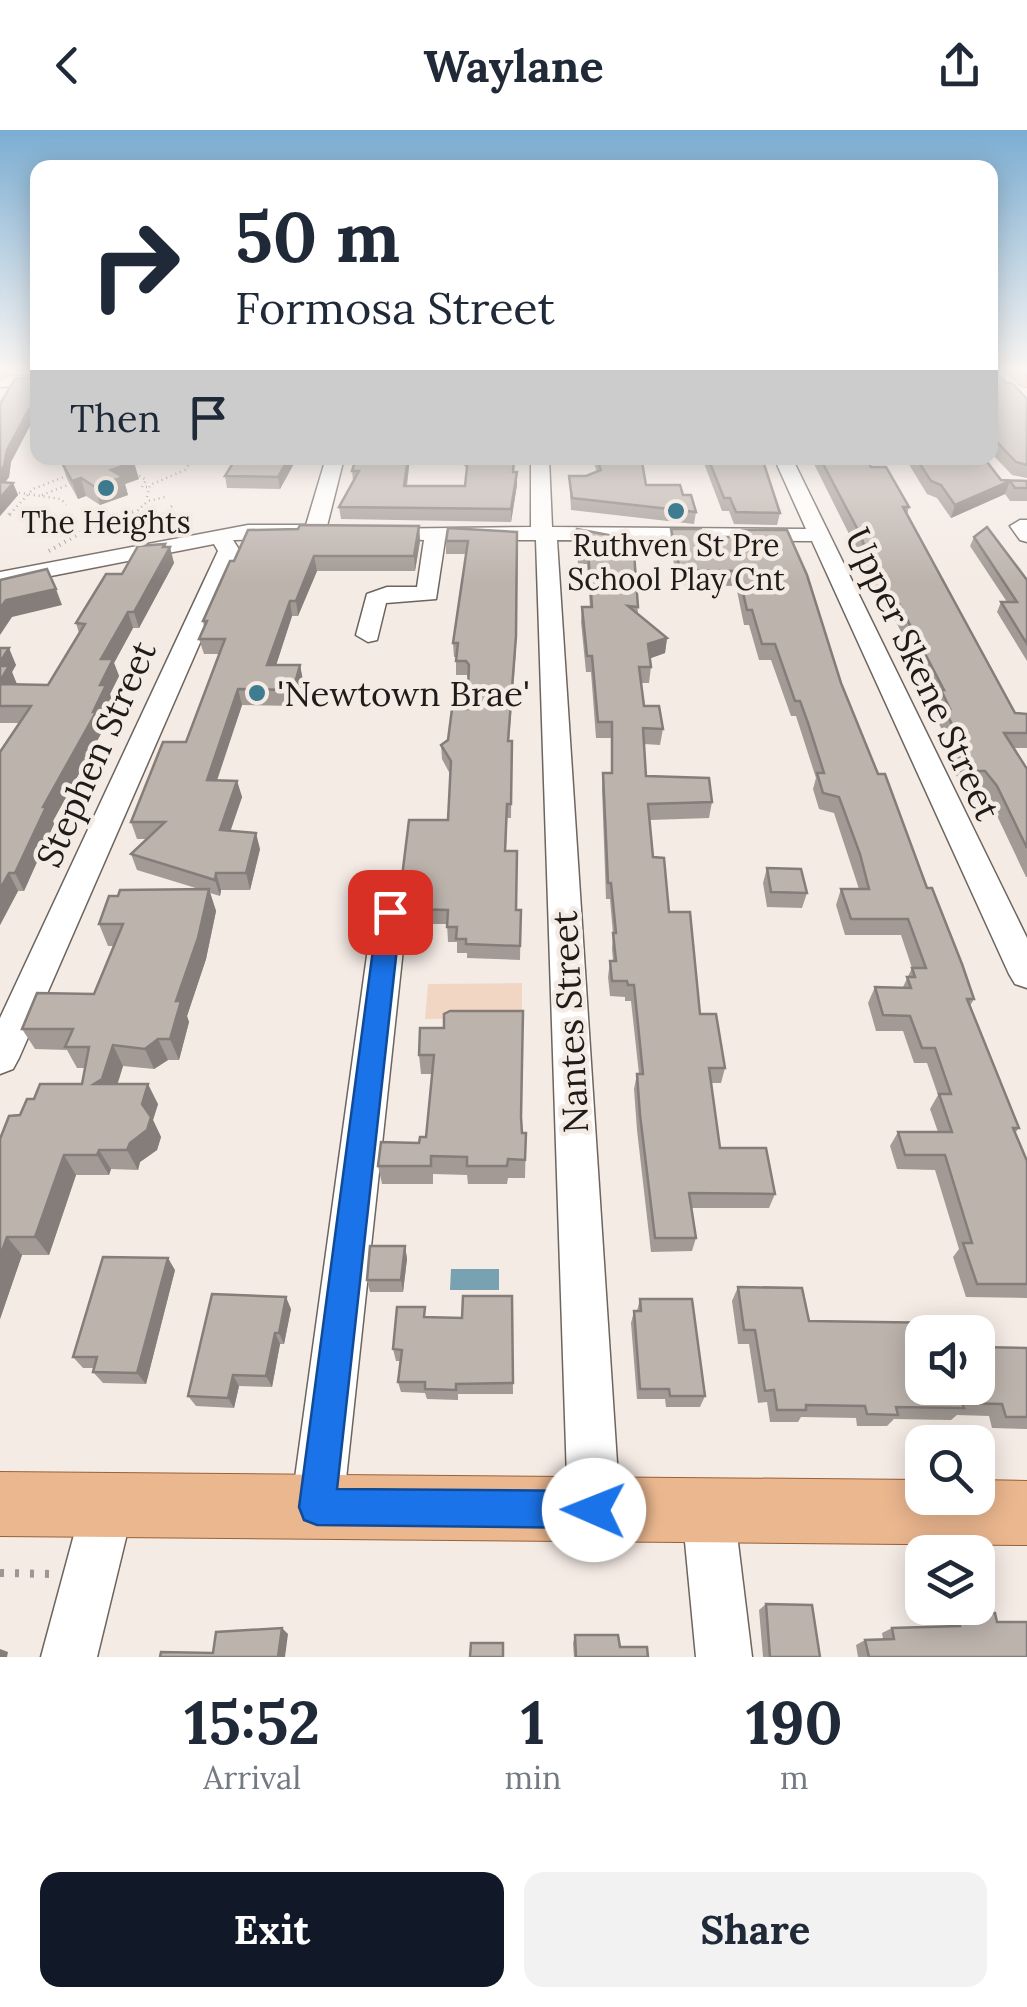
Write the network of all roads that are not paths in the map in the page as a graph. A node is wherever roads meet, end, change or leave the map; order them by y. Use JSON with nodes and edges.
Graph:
{"nodes":[{"id":1,"x":333,"y":465,"type":"edge"},
{"id":2,"x":540,"y":465,"type":"edge"},
{"id":3,"x":785,"y":465,"type":"edge"},
{"id":4,"x":1027,"y":526,"type":"edge"},
{"id":5,"x":316,"y":532,"type":"junction"},
{"id":6,"x":435,"y":534,"type":"junction"},
{"id":7,"x":544,"y":534,"type":"junction"},
{"id":8,"x":819,"y":535,"type":"junction"},
{"id":9,"x":1027,"y":536,"type":"edge"},
{"id":10,"x":221,"y":538,"type":"junction"},
{"id":11,"x":0,"y":579,"type":"edge"},
{"id":12,"x":368,"y":635,"type":"dead end"},
{"id":13,"x":390,"y":912,"type":"dead end"},
{"id":14,"x":1027,"y":974,"type":"edge"},
{"id":15,"x":0,"y":1058,"type":"edge"},
{"id":16,"x":0,"y":1504,"type":"edge"},
{"id":17,"x":108,"y":1505,"type":"junction"},
{"id":18,"x":317,"y":1507,"type":"junction"},
{"id":19,"x":594,"y":1510,"type":"junction"},
{"id":20,"x":708,"y":1510,"type":"junction"},
{"id":21,"x":1027,"y":1513,"type":"edge"},
{"id":22,"x":68,"y":1657,"type":"edge"},
{"id":23,"x":724,"y":1657,"type":"edge"}],
"edges":[{"from":1,"to":5,"type":"street"},
{"from":2,"to":7,"type":"street","name":"Nantes Street"},
{"from":3,"to":8,"type":"street","name":"Upper Skene Street"},
{"from":4,"to":9,"type":"street"},
{"from":5,"to":6,"type":"street"},
{"from":5,"to":10,"type":"street"},
{"from":6,"to":7,"type":"street"},
{"from":6,"to":12,"type":"street"},
{"from":7,"to":8,"type":"street"},
{"from":7,"to":19,"type":"street","name":"Nantes Street"},
{"from":8,"to":14,"type":"street","name":"Upper Skene Street"},
{"from":10,"to":11,"type":"street"},
{"from":10,"to":15,"type":"street","name":"Stephen Street"},
{"from":13,"to":18,"type":"street"},
{"from":16,"to":17,"type":"main road"},
{"from":17,"to":18,"type":"main road"},
{"from":17,"to":22,"type":"street"},
{"from":18,"to":19,"type":"main road"},
{"from":19,"to":20,"type":"main road"},
{"from":20,"to":21,"type":"main road"},
{"from":20,"to":23,"type":"street"}]}
